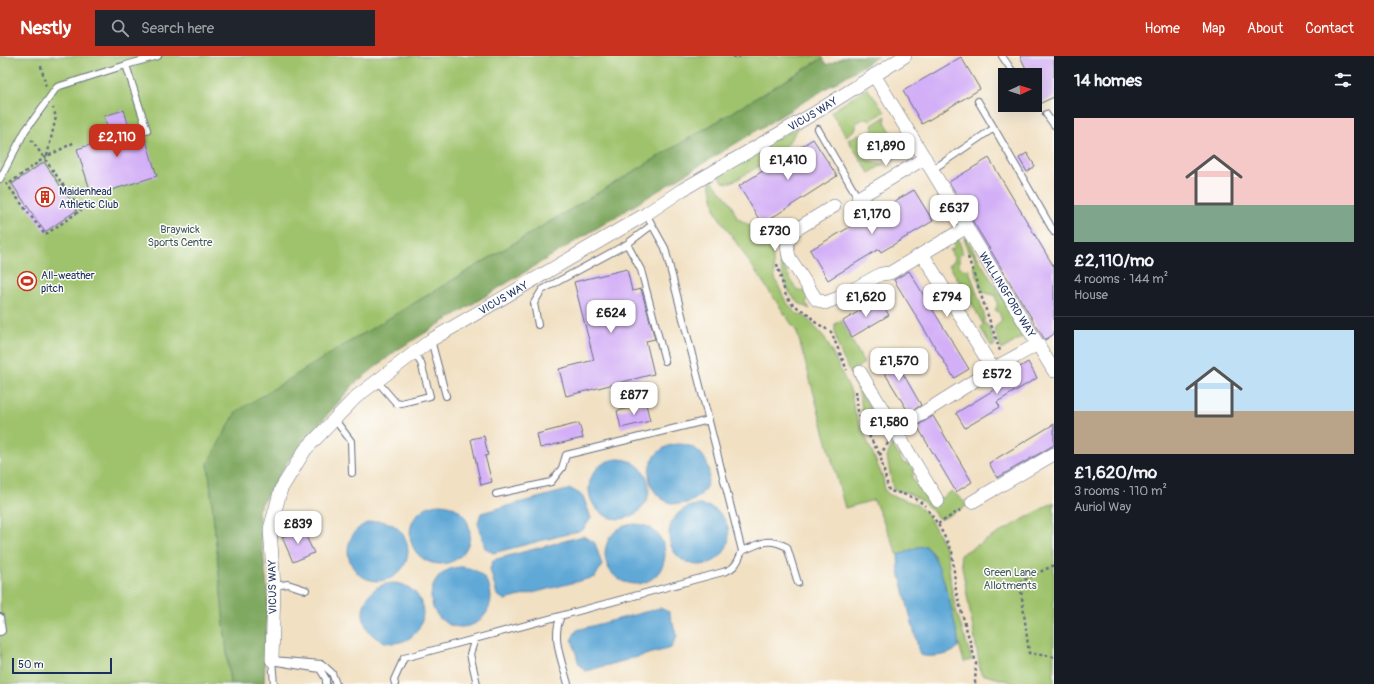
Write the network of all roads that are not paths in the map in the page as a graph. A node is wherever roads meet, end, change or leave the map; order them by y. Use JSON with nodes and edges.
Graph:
{"nodes":[{"id":1,"x":158,"y":56,"type":"edge"},
{"id":2,"x":906,"y":56,"type":"edge"},
{"id":3,"x":1002,"y":56,"type":"edge"},
{"id":4,"x":126,"y":64,"type":"junction"},
{"id":5,"x":1010,"y":68,"type":"edge"},
{"id":6,"x":874,"y":75,"type":"junction"},
{"id":7,"x":978,"y":101,"type":"dead end"},
{"id":8,"x":1046,"y":114,"type":"dead end"},
{"id":9,"x":1054,"y":125,"type":"edge"},
{"id":10,"x":994,"y":128,"type":"junction"},
{"id":11,"x":818,"y":129,"type":"dead end"},
{"id":12,"x":147,"y":130,"type":"dead end"},
{"id":13,"x":925,"y":158,"type":"junction"},
{"id":14,"x":932,"y":170,"type":"junction"},
{"id":15,"x":2,"y":180,"type":"edge"},
{"id":16,"x":858,"y":198,"type":"joint"},
{"id":17,"x":834,"y":206,"type":"dead end"},
{"id":18,"x":649,"y":219,"type":"junction"},
{"id":19,"x":967,"y":227,"type":"junction"},
{"id":20,"x":1054,"y":232,"type":"edge"},
{"id":21,"x":627,"y":244,"type":"junction"},
{"id":22,"x":923,"y":255,"type":"junction"},
{"id":23,"x":538,"y":325,"type":"dead end"},
{"id":24,"x":431,"y":340,"type":"junction"},
{"id":25,"x":1038,"y":344,"type":"junction"},
{"id":26,"x":414,"y":353,"type":"junction"},
{"id":27,"x":1050,"y":357,"type":"edge"},
{"id":28,"x":665,"y":361,"type":"dead end"},
{"id":29,"x":998,"y":366,"type":"junction"},
{"id":30,"x":1054,"y":371,"type":"edge"},
{"id":31,"x":854,"y":377,"type":"road end"},
{"id":32,"x":377,"y":381,"type":"junction"},
{"id":33,"x":446,"y":396,"type":"dead end"},
{"id":34,"x":335,"y":420,"type":"junction"},
{"id":35,"x":709,"y":420,"type":"junction"},
{"id":36,"x":896,"y":430,"type":"junction"},
{"id":37,"x":1054,"y":454,"type":"edge"},
{"id":38,"x":352,"y":473,"type":"dead end"},
{"id":39,"x":496,"y":494,"type":"dead end"},
{"id":40,"x":938,"y":501,"type":"dead end"},
{"id":41,"x":972,"y":502,"type":"road end"},
{"id":42,"x":742,"y":551,"type":"junction"},
{"id":43,"x":798,"y":583,"type":"dead end"},
{"id":44,"x":274,"y":586,"type":"junction"},
{"id":45,"x":306,"y":590,"type":"dead end"},
{"id":46,"x":561,"y":616,"type":"junction"},
{"id":47,"x":0,"y":617,"type":"edge"},
{"id":48,"x":0,"y":632,"type":"edge"},
{"id":49,"x":475,"y":639,"type":"junction"},
{"id":50,"x":272,"y":660,"type":"junction"},
{"id":51,"x":274,"y":684,"type":"edge"},
{"id":52,"x":326,"y":684,"type":"edge"},
{"id":53,"x":336,"y":684,"type":"edge"},
{"id":54,"x":395,"y":684,"type":"edge"},
{"id":55,"x":477,"y":684,"type":"edge"},
{"id":56,"x":568,"y":684,"type":"edge"}],
"edges":[{"from":1,"to":4,"type":"lane"},
{"from":2,"to":6,"type":"street","name":"VICUS WAY"},
{"from":3,"to":5,"type":"lane"},
{"from":4,"to":12,"type":"lane"},
{"from":4,"to":15,"type":"lane"},
{"from":6,"to":13,"type":"street","name":"WALLINGFORD WAY"},
{"from":6,"to":18,"type":"street","name":"VICUS WAY"},
{"from":7,"to":10,"type":"lane"},
{"from":8,"to":9,"type":"lane"},
{"from":10,"to":14,"type":"lane"},
{"from":10,"to":20,"type":"lane"},
{"from":11,"to":16,"type":"lane"},
{"from":13,"to":14,"type":"street","name":"WALLINGFORD WAY"},
{"from":13,"to":16,"type":"street"},
{"from":14,"to":19,"type":"street","name":"WALLINGFORD WAY"},
{"from":17,"to":22,"type":"street"},
{"from":18,"to":21,"type":"lane"},
{"from":18,"to":24,"type":"street","name":"VICUS WAY"},
{"from":18,"to":35,"type":"lane"},
{"from":19,"to":22,"type":"street"},
{"from":19,"to":25,"type":"street","name":"WALLINGFORD WAY"},
{"from":21,"to":23,"type":"lane"},
{"from":21,"to":28,"type":"lane"},
{"from":22,"to":29,"type":"street"},
{"from":24,"to":26,"type":"street","name":"VICUS WAY"},
{"from":24,"to":33,"type":"lane"},
{"from":25,"to":27,"type":"street","name":"WALLINGFORD WAY"},
{"from":25,"to":29,"type":"street"},
{"from":26,"to":32,"type":"street","name":"VICUS WAY"},
{"from":26,"to":32,"type":"lane"},
{"from":27,"to":30,"type":"street","name":"WALLINGFORD WAY"},
{"from":29,"to":36,"type":"street"},
{"from":31,"to":36,"type":"street"},
{"from":32,"to":34,"type":"street","name":"VICUS WAY"},
{"from":34,"to":38,"type":"lane"},
{"from":34,"to":44,"type":"street","name":"VICUS WAY"},
{"from":35,"to":39,"type":"lane"},
{"from":35,"to":42,"type":"lane"},
{"from":36,"to":40,"type":"street"},
{"from":37,"to":41,"type":"street"},
{"from":42,"to":43,"type":"lane"},
{"from":42,"to":46,"type":"lane"},
{"from":44,"to":45,"type":"lane"},
{"from":44,"to":50,"type":"street","name":"VICUS WAY"},
{"from":46,"to":49,"type":"lane"},
{"from":46,"to":56,"type":"lane"},
{"from":47,"to":48,"type":"lane"},
{"from":49,"to":54,"type":"lane"},
{"from":49,"to":55,"type":"lane"},
{"from":50,"to":51,"type":"lane"},
{"from":50,"to":52,"type":"lane"},
{"from":50,"to":53,"type":"lane"}]}
